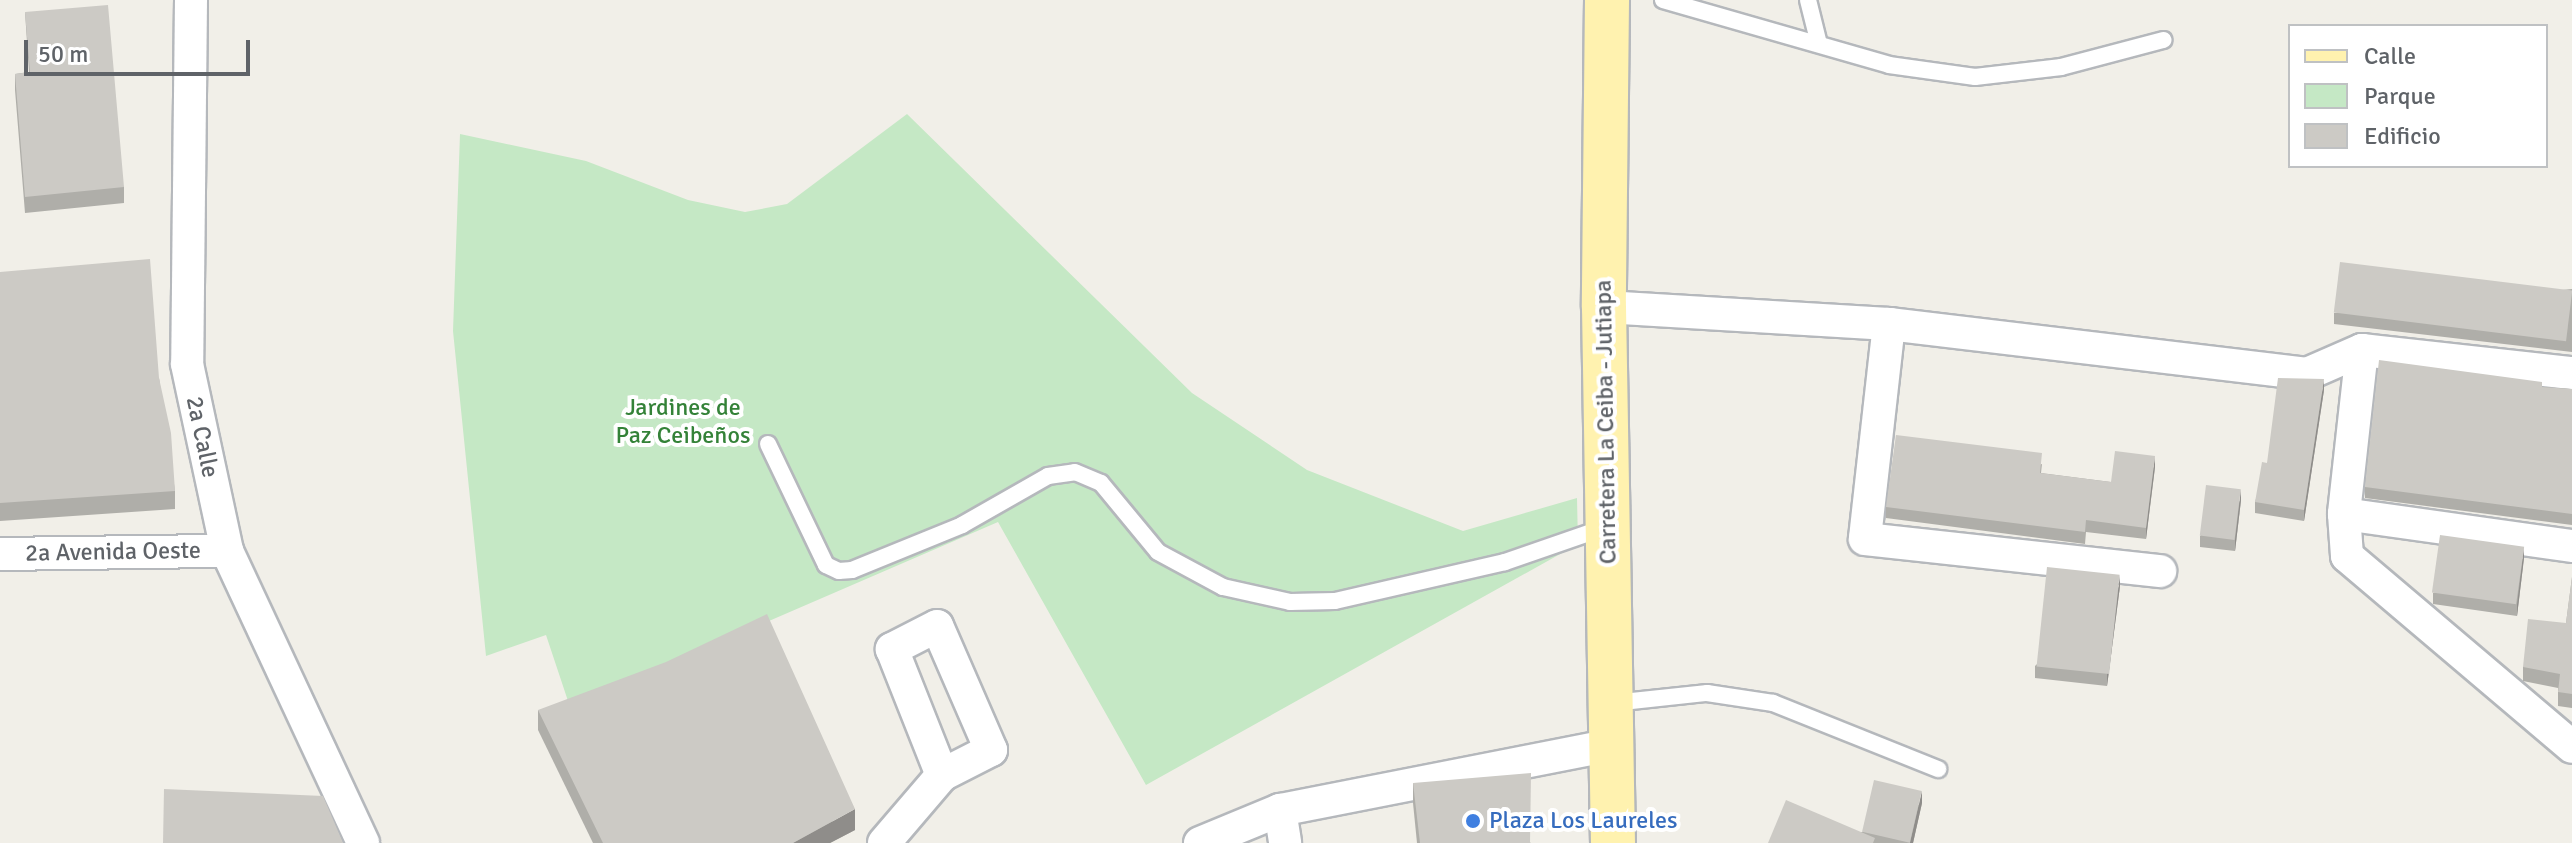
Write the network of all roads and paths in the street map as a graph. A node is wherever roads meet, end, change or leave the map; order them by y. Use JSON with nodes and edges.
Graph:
{"nodes":[{"id":1,"x":191,"y":0,"type":"edge"},
{"id":2,"x":1607,"y":0,"type":"edge"},
{"id":3,"x":1663,"y":0,"type":"edge"},
{"id":4,"x":1808,"y":0,"type":"edge"},
{"id":5,"x":2163,"y":40,"type":"dead end"},
{"id":6,"x":1819,"y":44,"type":"junction"},
{"id":7,"x":1604,"y":307,"type":"junction"},
{"id":8,"x":1889,"y":324,"type":"junction"},
{"id":9,"x":2362,"y":350,"type":"junction"},
{"id":10,"x":2572,"y":373,"type":"edge"},
{"id":11,"x":768,"y":444,"type":"dead end"},
{"id":12,"x":2344,"y":514,"type":"junction"},
{"id":13,"x":1608,"y":527,"type":"junction"},
{"id":14,"x":2572,"y":546,"type":"edge"},
{"id":15,"x":227,"y":551,"type":"junction"},
{"id":16,"x":0,"y":554,"type":"edge"},
{"id":17,"x":2160,"y":571,"type":"dead end"},
{"id":18,"x":2559,"y":723,"type":"edge"},
{"id":19,"x":1612,"y":724,"type":"junction"},
{"id":20,"x":2572,"y":747,"type":"edge"},
{"id":21,"x":1938,"y":769,"type":"dead end"},
{"id":22,"x":942,"y":775,"type":"dead end"},
{"id":23,"x":1280,"y":810,"type":"junction"},
{"id":24,"x":363,"y":843,"type":"edge"},
{"id":25,"x":884,"y":843,"type":"edge"},
{"id":26,"x":1200,"y":843,"type":"edge"},
{"id":27,"x":1285,"y":843,"type":"edge"},
{"id":28,"x":1613,"y":843,"type":"edge"}],
"edges":[{"from":1,"to":15,"type":"street","name":"2a Calle"},
{"from":2,"to":7,"type":"main road","name":"Carretera La Ceiba - Jutiapa"},
{"from":3,"to":6,"type":"lane"},
{"from":4,"to":6,"type":"lane"},
{"from":5,"to":6,"type":"lane"},
{"from":7,"to":8,"type":"street"},
{"from":7,"to":13,"type":"main road","name":"Carretera La Ceiba - Jutiapa"},
{"from":8,"to":9,"type":"street"},
{"from":8,"to":17,"type":"street"},
{"from":9,"to":10,"type":"street"},
{"from":9,"to":12,"type":"street"},
{"from":11,"to":13,"type":"lane"},
{"from":12,"to":14,"type":"street"},
{"from":12,"to":18,"type":"street"},
{"from":13,"to":19,"type":"main road","name":"Carretera La Ceiba - Jutiapa"},
{"from":15,"to":16,"type":"street","name":"2a Avenida Oeste"},
{"from":15,"to":24,"type":"street","name":"2a Calle"},
{"from":18,"to":20,"type":"street"},
{"from":19,"to":21,"type":"lane"},
{"from":19,"to":23,"type":"street"},
{"from":19,"to":28,"type":"main road","name":"Carretera La Ceiba - Jutiapa"},
{"from":22,"to":25,"type":"street"},
{"from":23,"to":26,"type":"street"},
{"from":23,"to":27,"type":"street"}]}
